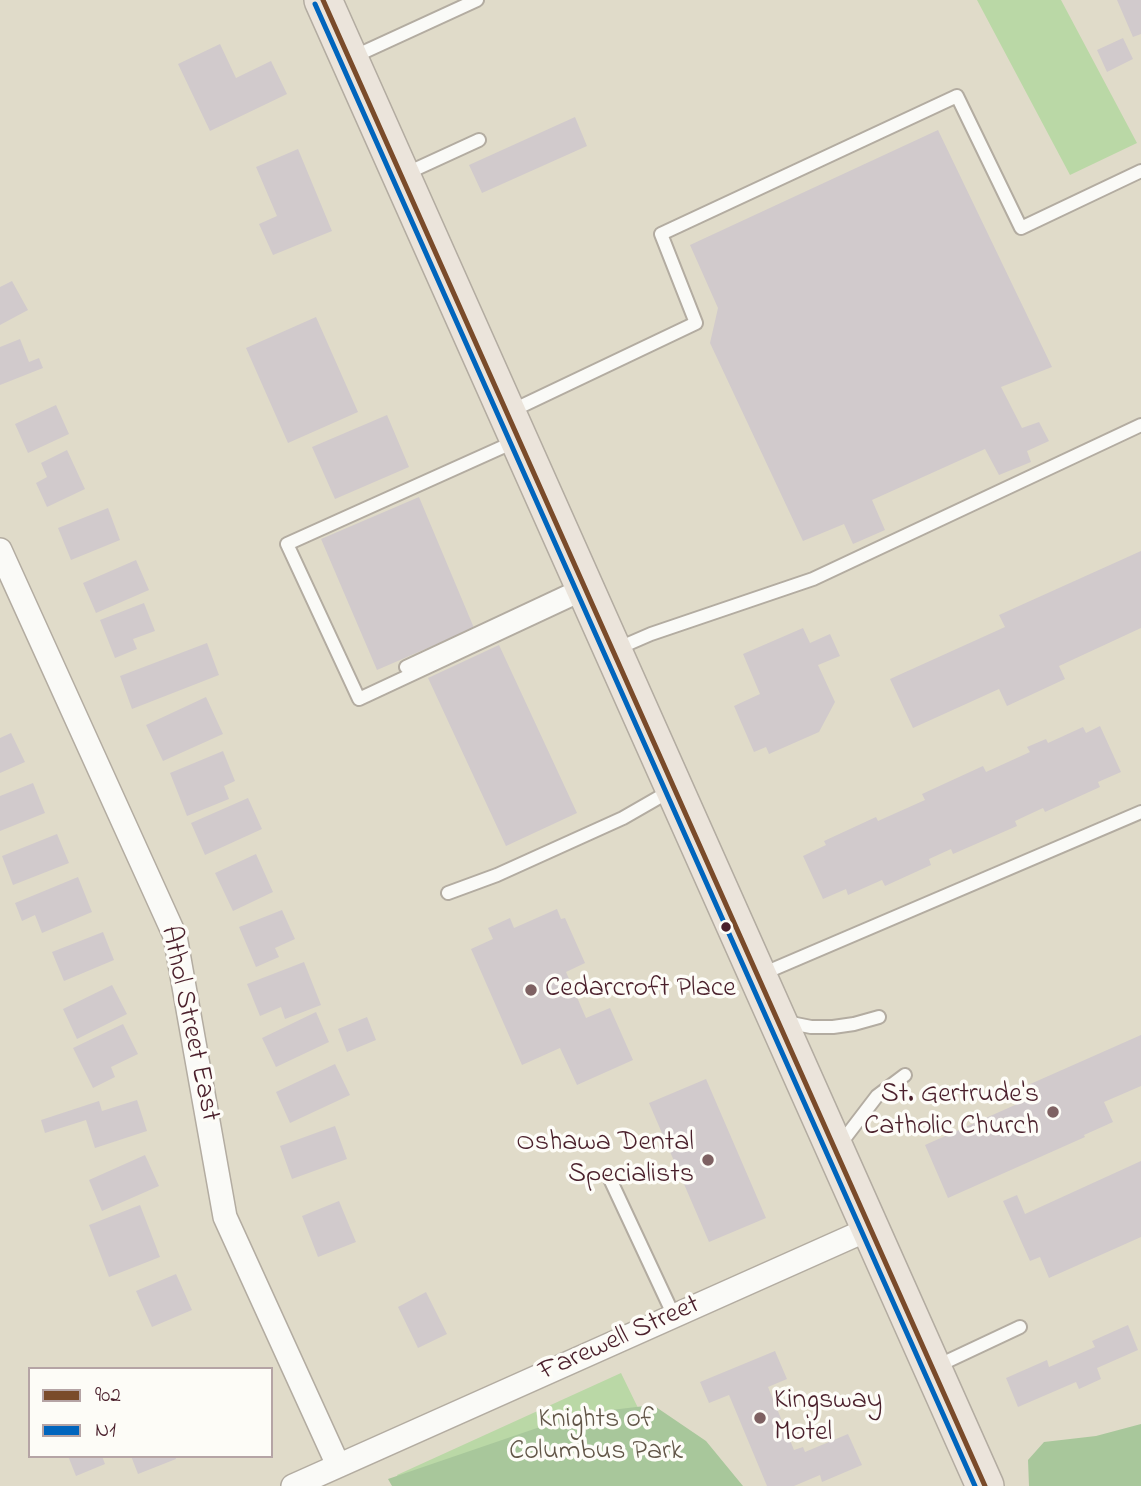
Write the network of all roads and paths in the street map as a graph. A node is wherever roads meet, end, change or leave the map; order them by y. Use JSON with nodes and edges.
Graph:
{"nodes":[{"id":1,"x":323,"y":0,"type":"edge"},
{"id":2,"x":477,"y":0,"type":"edge"},
{"id":3,"x":349,"y":59,"type":"junction"},
{"id":4,"x":480,"y":140,"type":"dead end"},
{"id":5,"x":1141,"y":171,"type":"edge"},
{"id":6,"x":402,"y":176,"type":"junction"},
{"id":7,"x":1141,"y":425,"type":"edge"},
{"id":8,"x":513,"y":426,"type":"junction"},
{"id":9,"x":0,"y":550,"type":"edge"},
{"id":10,"x":585,"y":588,"type":"junction"},
{"id":11,"x":613,"y":651,"type":"junction"},
{"id":12,"x":675,"y":788,"type":"junction"},
{"id":13,"x":1141,"y":812,"type":"edge"},
{"id":14,"x":448,"y":893,"type":"dead end"},
{"id":15,"x":758,"y":976,"type":"junction"},
{"id":16,"x":878,"y":1017,"type":"dead end"},
{"id":17,"x":778,"y":1021,"type":"junction"},
{"id":18,"x":905,"y":1075,"type":"dead end"},
{"id":19,"x":836,"y":1150,"type":"junction"},
{"id":20,"x":610,"y":1178,"type":"dead end"},
{"id":21,"x":871,"y":1228,"type":"junction"},
{"id":22,"x":674,"y":1316,"type":"junction"},
{"id":23,"x":1020,"y":1327,"type":"dead end"},
{"id":24,"x":932,"y":1368,"type":"junction"},
{"id":25,"x":338,"y":1465,"type":"junction"},
{"id":26,"x":293,"y":1486,"type":"edge"},
{"id":27,"x":985,"y":1486,"type":"edge"}],
"edges":[{"from":1,"to":3,"type":"main road"},
{"from":2,"to":3,"type":"lane"},
{"from":3,"to":6,"type":"main road"},
{"from":4,"to":6,"type":"lane"},
{"from":5,"to":8,"type":"lane"},
{"from":6,"to":8,"type":"main road"},
{"from":7,"to":11,"type":"lane"},
{"from":8,"to":10,"type":"main road"},
{"from":8,"to":10,"type":"lane"},
{"from":9,"to":25,"type":"street","name":"Athol Street East"},
{"from":10,"to":11,"type":"main road"},
{"from":11,"to":12,"type":"main road"},
{"from":12,"to":14,"type":"lane"},
{"from":12,"to":15,"type":"main road"},
{"from":13,"to":15,"type":"lane"},
{"from":15,"to":17,"type":"main road"},
{"from":16,"to":17,"type":"lane"},
{"from":17,"to":19,"type":"main road"},
{"from":18,"to":19,"type":"lane"},
{"from":19,"to":21,"type":"main road"},
{"from":20,"to":22,"type":"lane"},
{"from":21,"to":22,"type":"street","name":"Farewell Street"},
{"from":21,"to":24,"type":"main road"},
{"from":22,"to":25,"type":"street","name":"Farewell Street"},
{"from":23,"to":24,"type":"lane"},
{"from":24,"to":27,"type":"main road"},
{"from":25,"to":26,"type":"street","name":"Farewell Street"}]}
